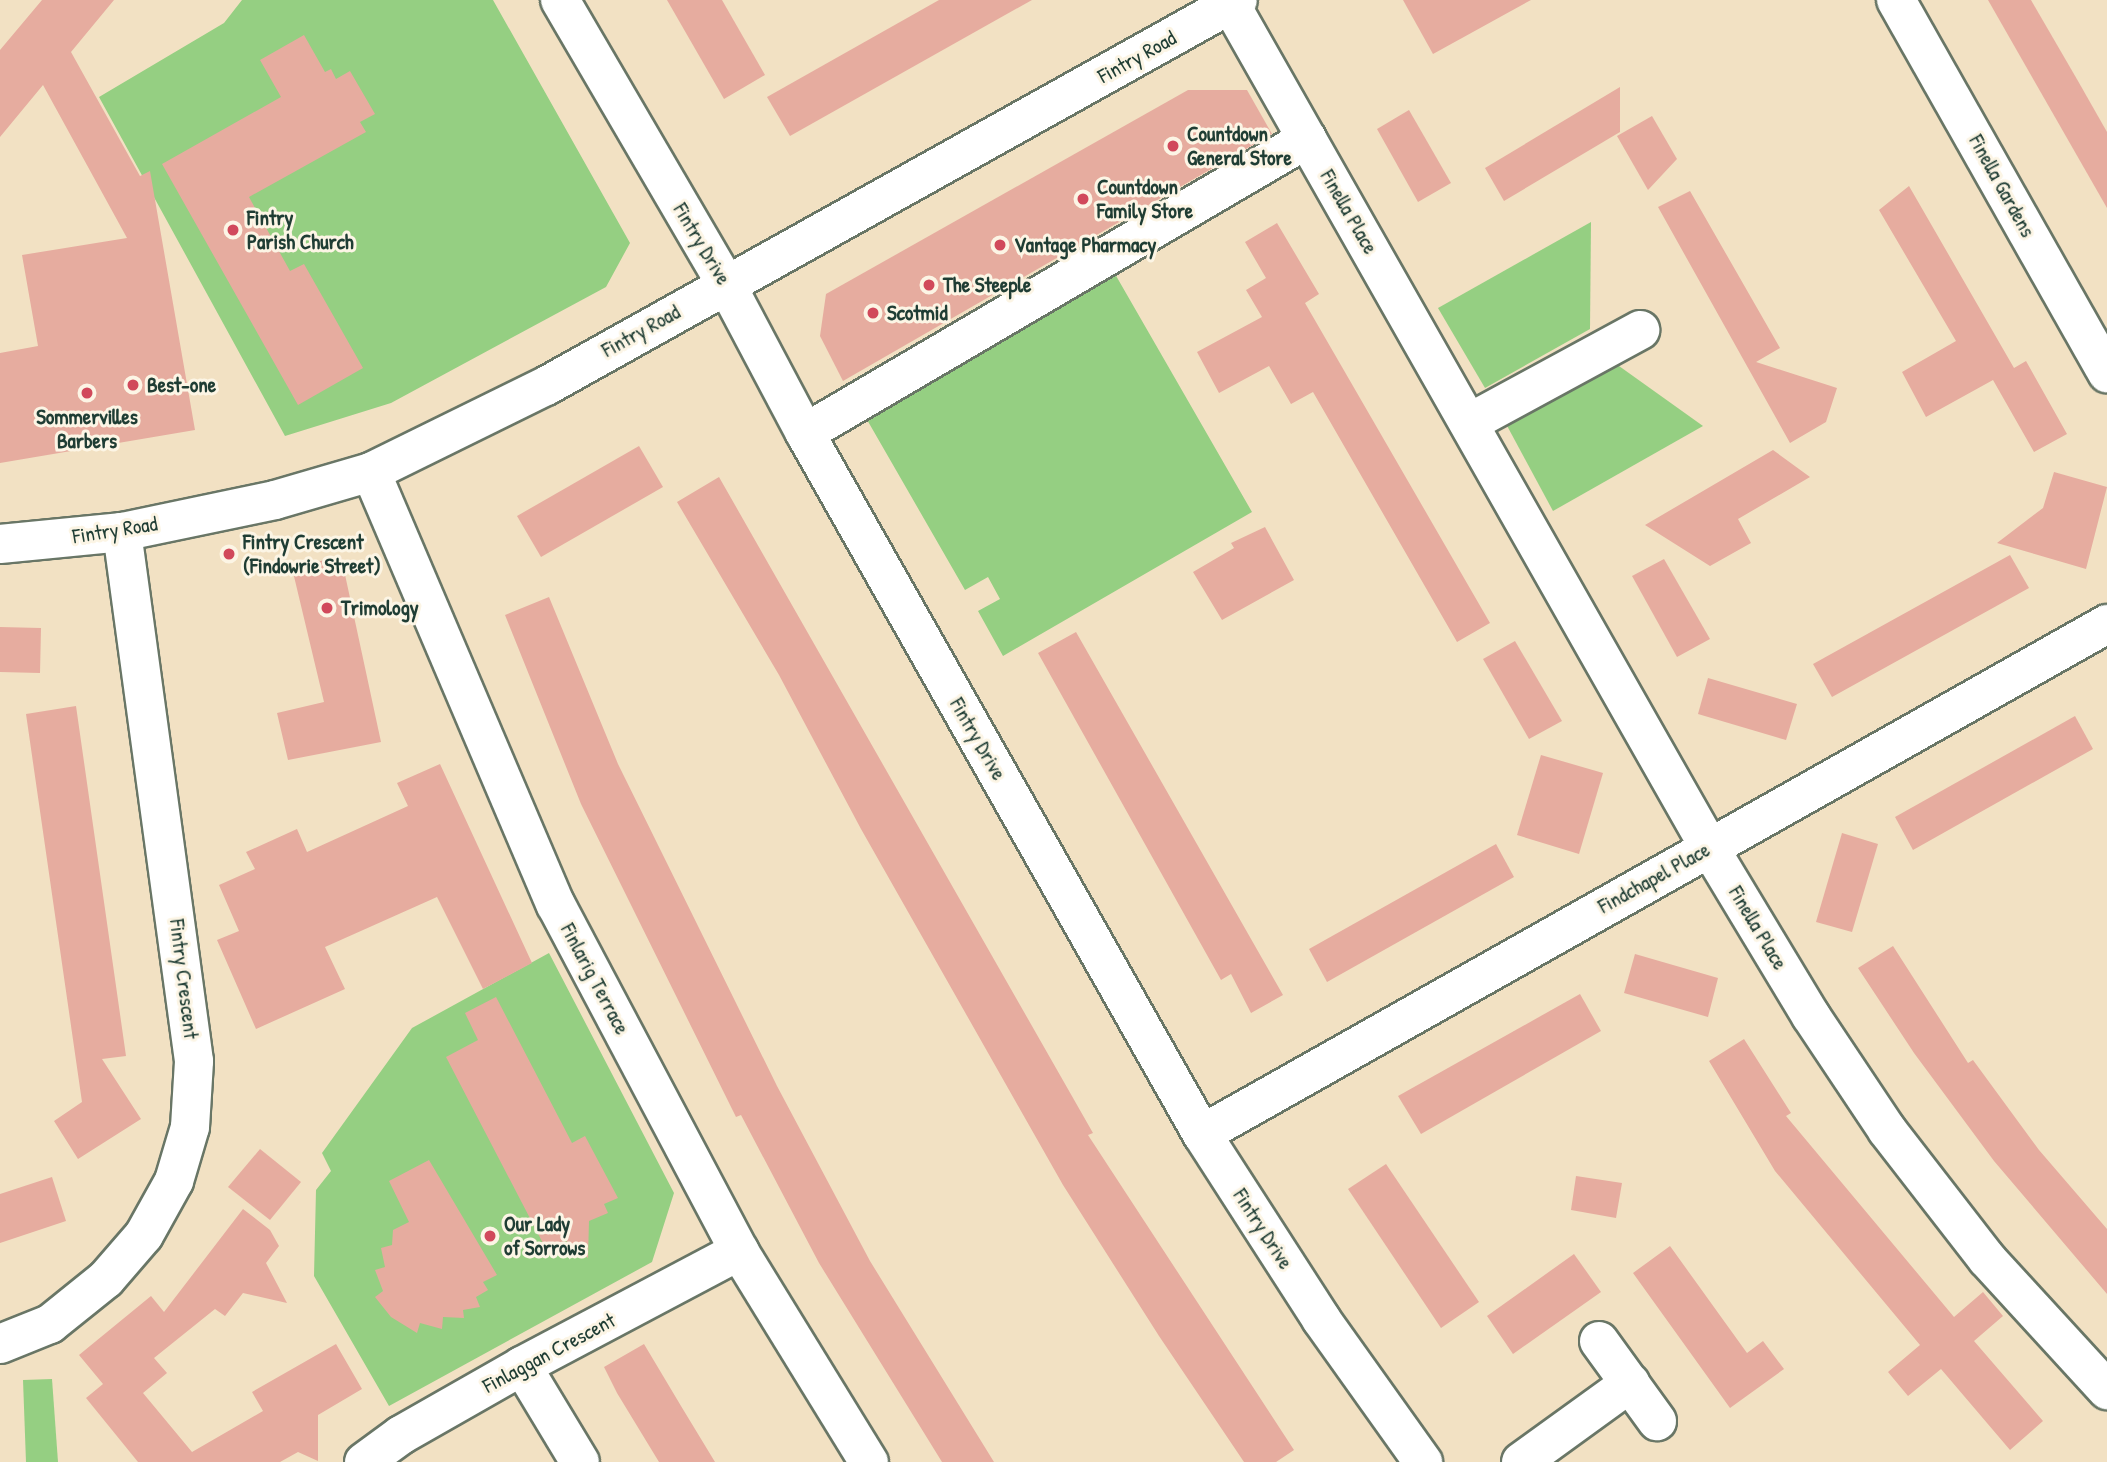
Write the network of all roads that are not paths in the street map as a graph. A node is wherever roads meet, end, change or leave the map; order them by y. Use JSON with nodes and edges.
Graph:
{"nodes":[{"id":1,"x":560,"y":0,"type":"edge"},
{"id":2,"x":1896,"y":0,"type":"edge"},
{"id":3,"x":1232,"y":1,"type":"edge"},
{"id":4,"x":1307,"y":139,"type":"junction"},
{"id":5,"x":726,"y":284,"type":"junction"},
{"id":6,"x":1640,"y":330,"type":"dead end"},
{"id":7,"x":2107,"y":373,"type":"edge"},
{"id":8,"x":1469,"y":424,"type":"junction"},
{"id":9,"x":805,"y":433,"type":"junction"},
{"id":10,"x":371,"y":472,"type":"junction"},
{"id":11,"x":122,"y":532,"type":"junction"},
{"id":12,"x":0,"y":544,"type":"edge"},
{"id":13,"x":2107,"y":624,"type":"edge"},
{"id":14,"x":1709,"y":847,"type":"junction"},
{"id":15,"x":1202,"y":1134,"type":"junction"},
{"id":16,"x":739,"y":1251,"type":"junction"},
{"id":17,"x":1599,"y":1341,"type":"dead end"},
{"id":18,"x":0,"y":1344,"type":"edge"},
{"id":19,"x":522,"y":1366,"type":"junction"},
{"id":20,"x":1630,"y":1383,"type":"junction"},
{"id":21,"x":2107,"y":1390,"type":"edge"},
{"id":22,"x":1657,"y":1421,"type":"dead end"},
{"id":23,"x":364,"y":1462,"type":"edge"},
{"id":24,"x":580,"y":1462,"type":"edge"},
{"id":25,"x":869,"y":1462,"type":"edge"},
{"id":26,"x":1423,"y":1462,"type":"edge"},
{"id":27,"x":1521,"y":1462,"type":"edge"}],
"edges":[{"from":1,"to":5,"type":"street","name":"Fintry Drive"},
{"from":2,"to":7,"type":"street","name":"Finella Gardens"},
{"from":3,"to":4,"type":"street","name":"Finella Place"},
{"from":3,"to":5,"type":"street","name":"Fintry Road"},
{"from":4,"to":8,"type":"street","name":"Finella Place"},
{"from":4,"to":9,"type":"street"},
{"from":5,"to":9,"type":"street","name":"Fintry Drive"},
{"from":5,"to":10,"type":"street","name":"Fintry Road"},
{"from":6,"to":8,"type":"street"},
{"from":8,"to":14,"type":"street","name":"Finella Place"},
{"from":9,"to":15,"type":"street","name":"Fintry Drive"},
{"from":10,"to":11,"type":"street","name":"Fintry Road"},
{"from":10,"to":16,"type":"street","name":"Finlarig Terrace"},
{"from":11,"to":12,"type":"street","name":"Fintry Road"},
{"from":11,"to":18,"type":"street","name":"Fintry Crescent"},
{"from":13,"to":14,"type":"street","name":"Findchapel Place"},
{"from":14,"to":15,"type":"street","name":"Findchapel Place"},
{"from":14,"to":21,"type":"street","name":"Finella Place"},
{"from":15,"to":26,"type":"street","name":"Fintry Drive"},
{"from":16,"to":19,"type":"street","name":"Finlaggan Crescent"},
{"from":16,"to":25,"type":"street","name":"Finlarig Terrace"},
{"from":17,"to":20,"type":"street"},
{"from":19,"to":23,"type":"street","name":"Finlaggan Crescent"},
{"from":19,"to":24,"type":"street"},
{"from":20,"to":22,"type":"street"},
{"from":20,"to":27,"type":"street"}]}
